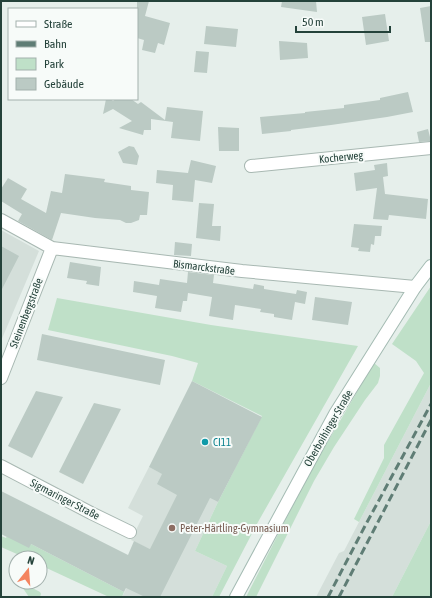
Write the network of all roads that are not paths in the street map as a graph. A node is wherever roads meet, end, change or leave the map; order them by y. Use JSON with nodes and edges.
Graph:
{"nodes":[{"id":1,"x":431,"y":148,"type":"edge"},
{"id":2,"x":251,"y":166,"type":"dead end"},
{"id":3,"x":1,"y":220,"type":"edge"},
{"id":4,"x":52,"y":248,"type":"junction"},
{"id":5,"x":431,"y":266,"type":"edge"},
{"id":6,"x":415,"y":286,"type":"junction"},
{"id":7,"x":1,"y":378,"type":"edge"},
{"id":8,"x":1,"y":466,"type":"edge"},
{"id":9,"x":130,"y":532,"type":"dead end"},
{"id":10,"x":236,"y":597,"type":"edge"}],
"edges":[{"from":1,"to":2,"type":"street","name":"Kocherweg"},
{"from":3,"to":4,"type":"street","name":"Bismarckstraße"},
{"from":4,"to":6,"type":"street","name":"Bismarckstraße"},
{"from":4,"to":7,"type":"street","name":"Steinenbergstraße"},
{"from":5,"to":6,"type":"street","name":"Oberboihinger Straße"},
{"from":6,"to":10,"type":"street","name":"Oberboihinger Straße"},
{"from":8,"to":9,"type":"street","name":"Sigmaringer Straße"}]}
